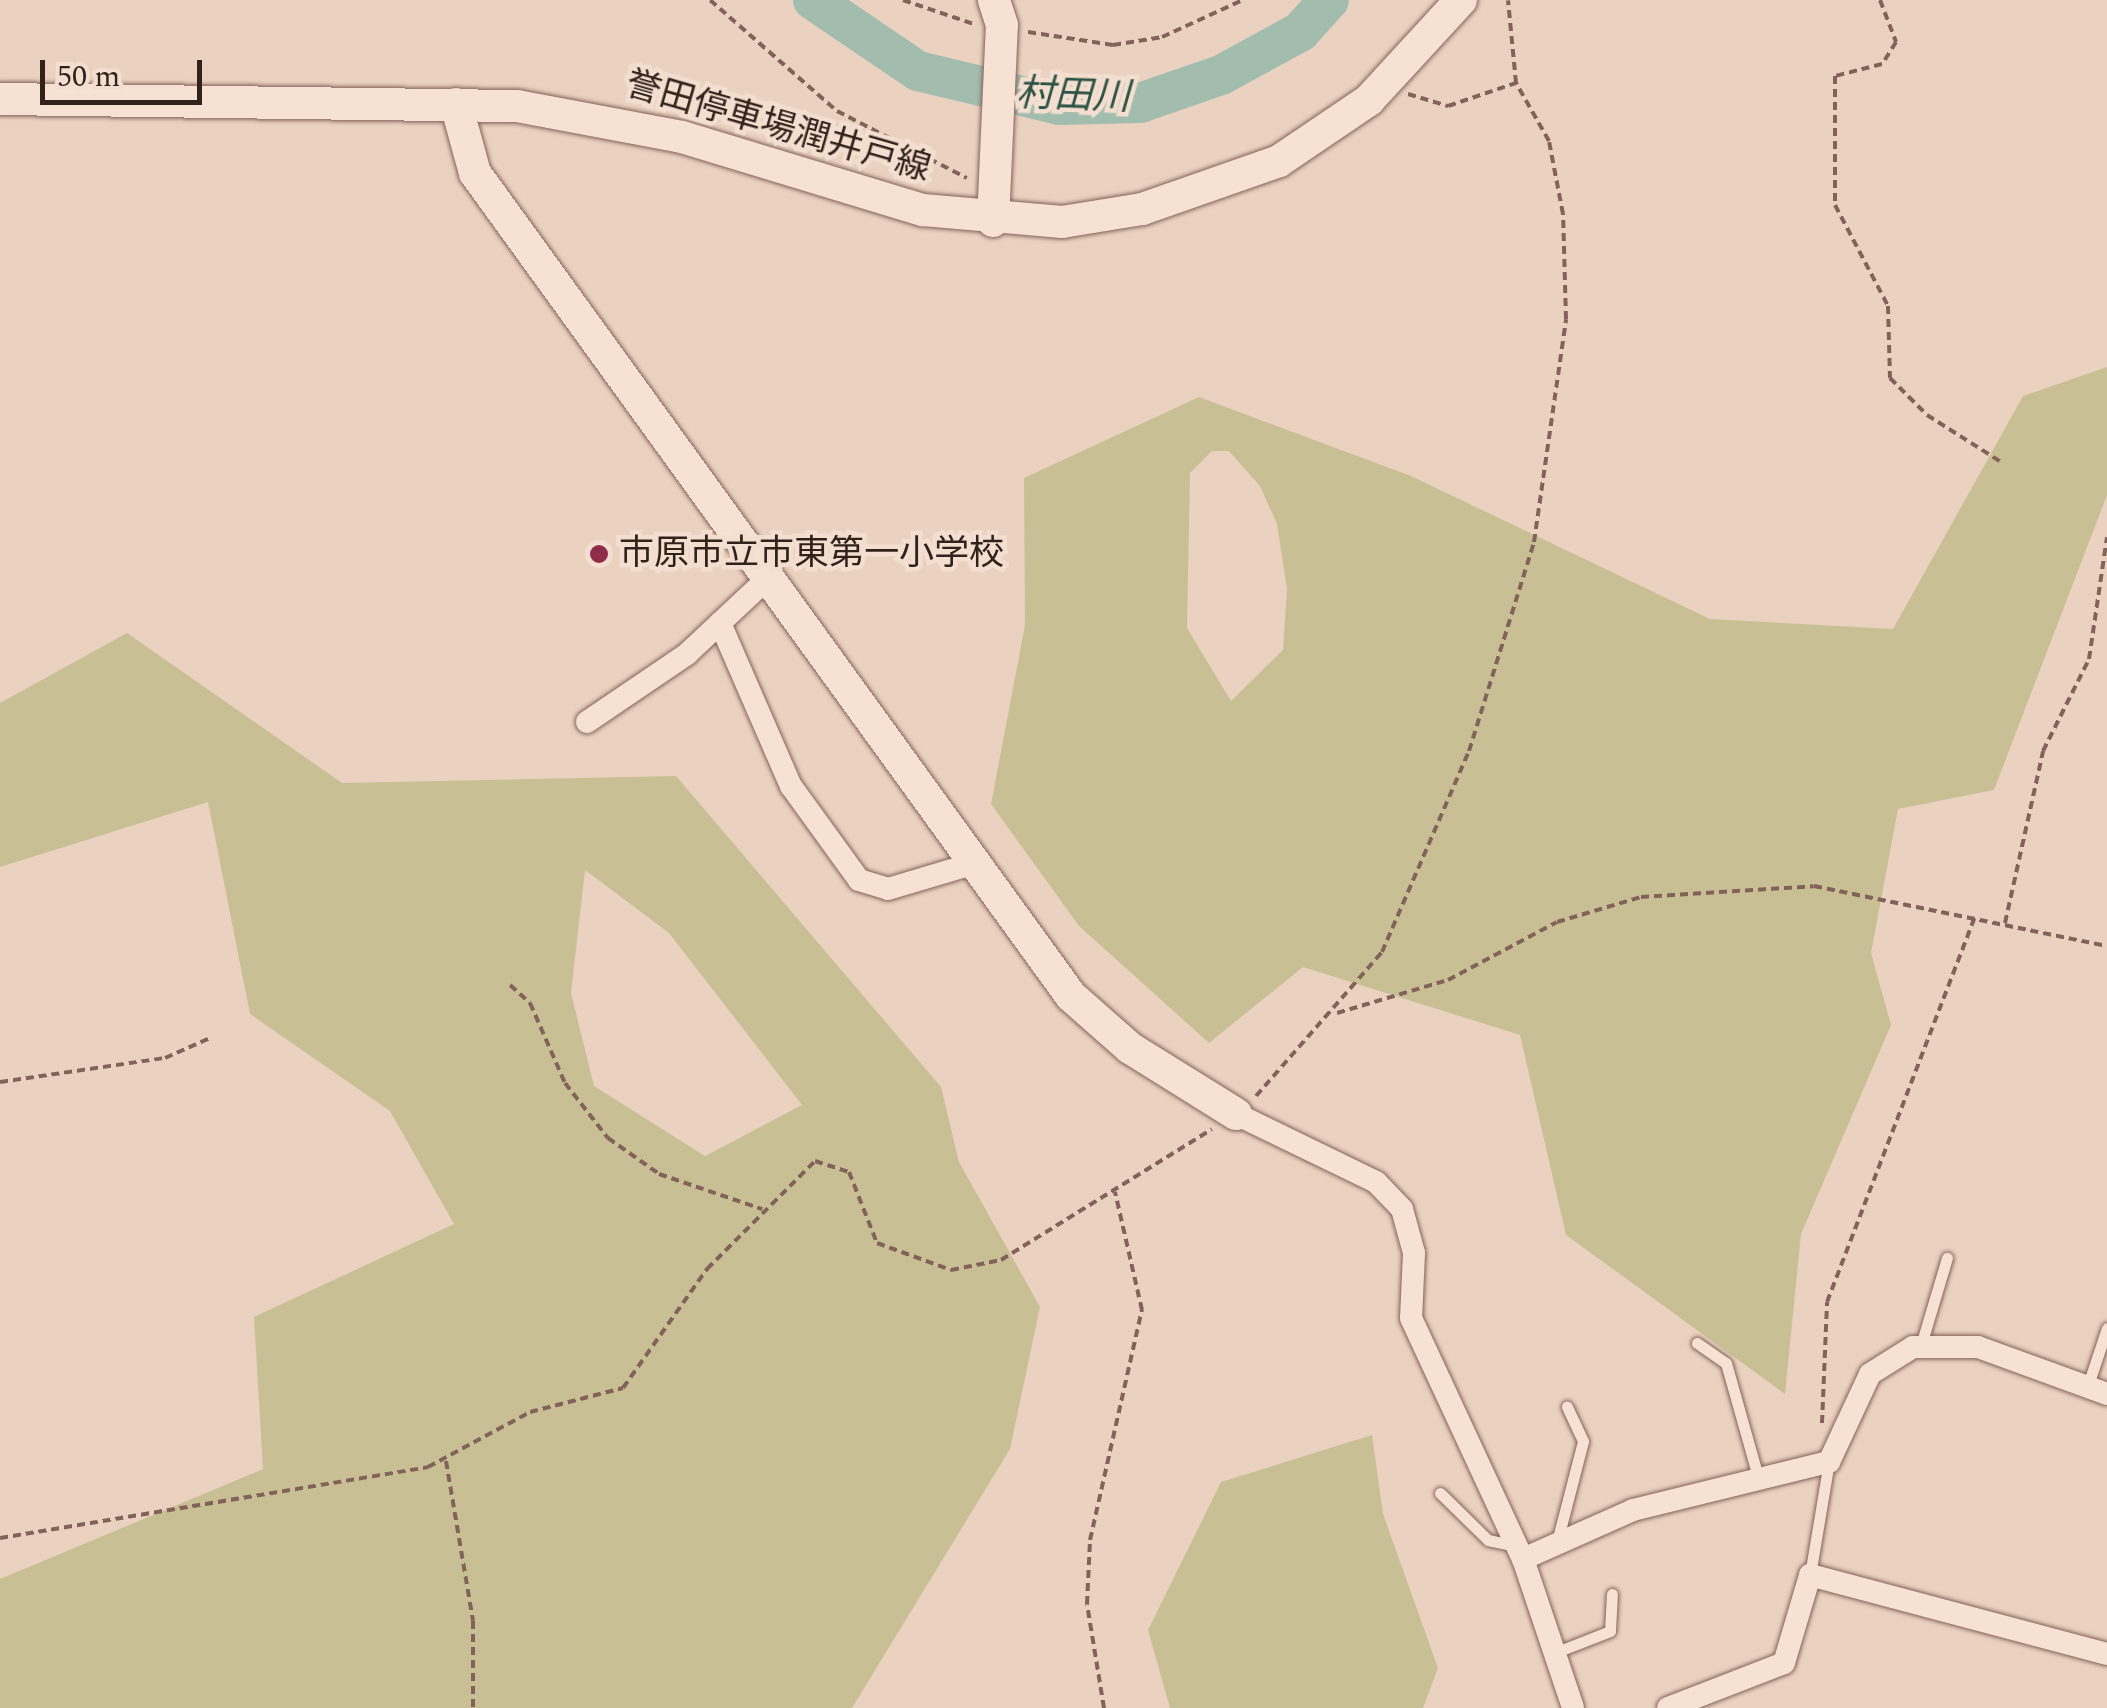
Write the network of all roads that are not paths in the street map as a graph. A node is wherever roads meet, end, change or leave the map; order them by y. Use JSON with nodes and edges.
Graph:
{"nodes":[{"id":1,"x":1462,"y":0,"type":"edge"},
{"id":2,"x":998,"y":13,"type":"edge"},
{"id":3,"x":0,"y":99,"type":"edge"},
{"id":4,"x":456,"y":104,"type":"junction"},
{"id":5,"x":993,"y":221,"type":"junction"},
{"id":6,"x":767,"y":579,"type":"junction"},
{"id":7,"x":720,"y":623,"type":"junction"},
{"id":8,"x":587,"y":722,"type":"dead end"},
{"id":9,"x":972,"y":864,"type":"junction"},
{"id":10,"x":1236,"y":1114,"type":"joint"},
{"id":11,"x":1947,"y":1258,"type":"dead end"},
{"id":12,"x":2107,"y":1328,"type":"edge"},
{"id":13,"x":1697,"y":1343,"type":"dead end"},
{"id":14,"x":1922,"y":1345,"type":"junction"},
{"id":15,"x":2097,"y":1391,"type":"edge"},
{"id":16,"x":1568,"y":1407,"type":"dead end"},
{"id":17,"x":1829,"y":1462,"type":"junction"},
{"id":18,"x":1758,"y":1477,"type":"junction"},
{"id":19,"x":1440,"y":1494,"type":"dead end"},
{"id":20,"x":1558,"y":1538,"type":"junction"},
{"id":21,"x":1519,"y":1552,"type":"junction"},
{"id":22,"x":1810,"y":1575,"type":"junction"},
{"id":23,"x":1612,"y":1594,"type":"dead end"},
{"id":24,"x":1554,"y":1653,"type":"junction"},
{"id":25,"x":2107,"y":1654,"type":"edge"},
{"id":26,"x":1573,"y":1708,"type":"edge"},
{"id":27,"x":1668,"y":1708,"type":"edge"}],
"edges":[{"from":1,"to":5,"type":"main road","name":"誉田停車場潤井戸線"},
{"from":2,"to":5,"type":"main road"},
{"from":3,"to":4,"type":"main road","name":"誉田停車場潤井戸線"},
{"from":4,"to":5,"type":"main road","name":"誉田停車場潤井戸線"},
{"from":4,"to":6,"type":"main road"},
{"from":6,"to":7,"type":"street"},
{"from":6,"to":9,"type":"main road"},
{"from":7,"to":8,"type":"street"},
{"from":7,"to":9,"type":"street"},
{"from":9,"to":10,"type":"main road"},
{"from":10,"to":21,"type":"street"},
{"from":11,"to":14,"type":"lane"},
{"from":12,"to":15,"type":"lane"},
{"from":13,"to":18,"type":"lane"},
{"from":14,"to":15,"type":"street"},
{"from":14,"to":17,"type":"street"},
{"from":16,"to":20,"type":"lane"},
{"from":17,"to":18,"type":"street"},
{"from":17,"to":22,"type":"lane"},
{"from":18,"to":20,"type":"street"},
{"from":19,"to":21,"type":"lane"},
{"from":20,"to":21,"type":"street"},
{"from":21,"to":24,"type":"street"},
{"from":22,"to":25,"type":"street"},
{"from":22,"to":27,"type":"street"},
{"from":23,"to":24,"type":"lane"},
{"from":24,"to":26,"type":"street"}]}
